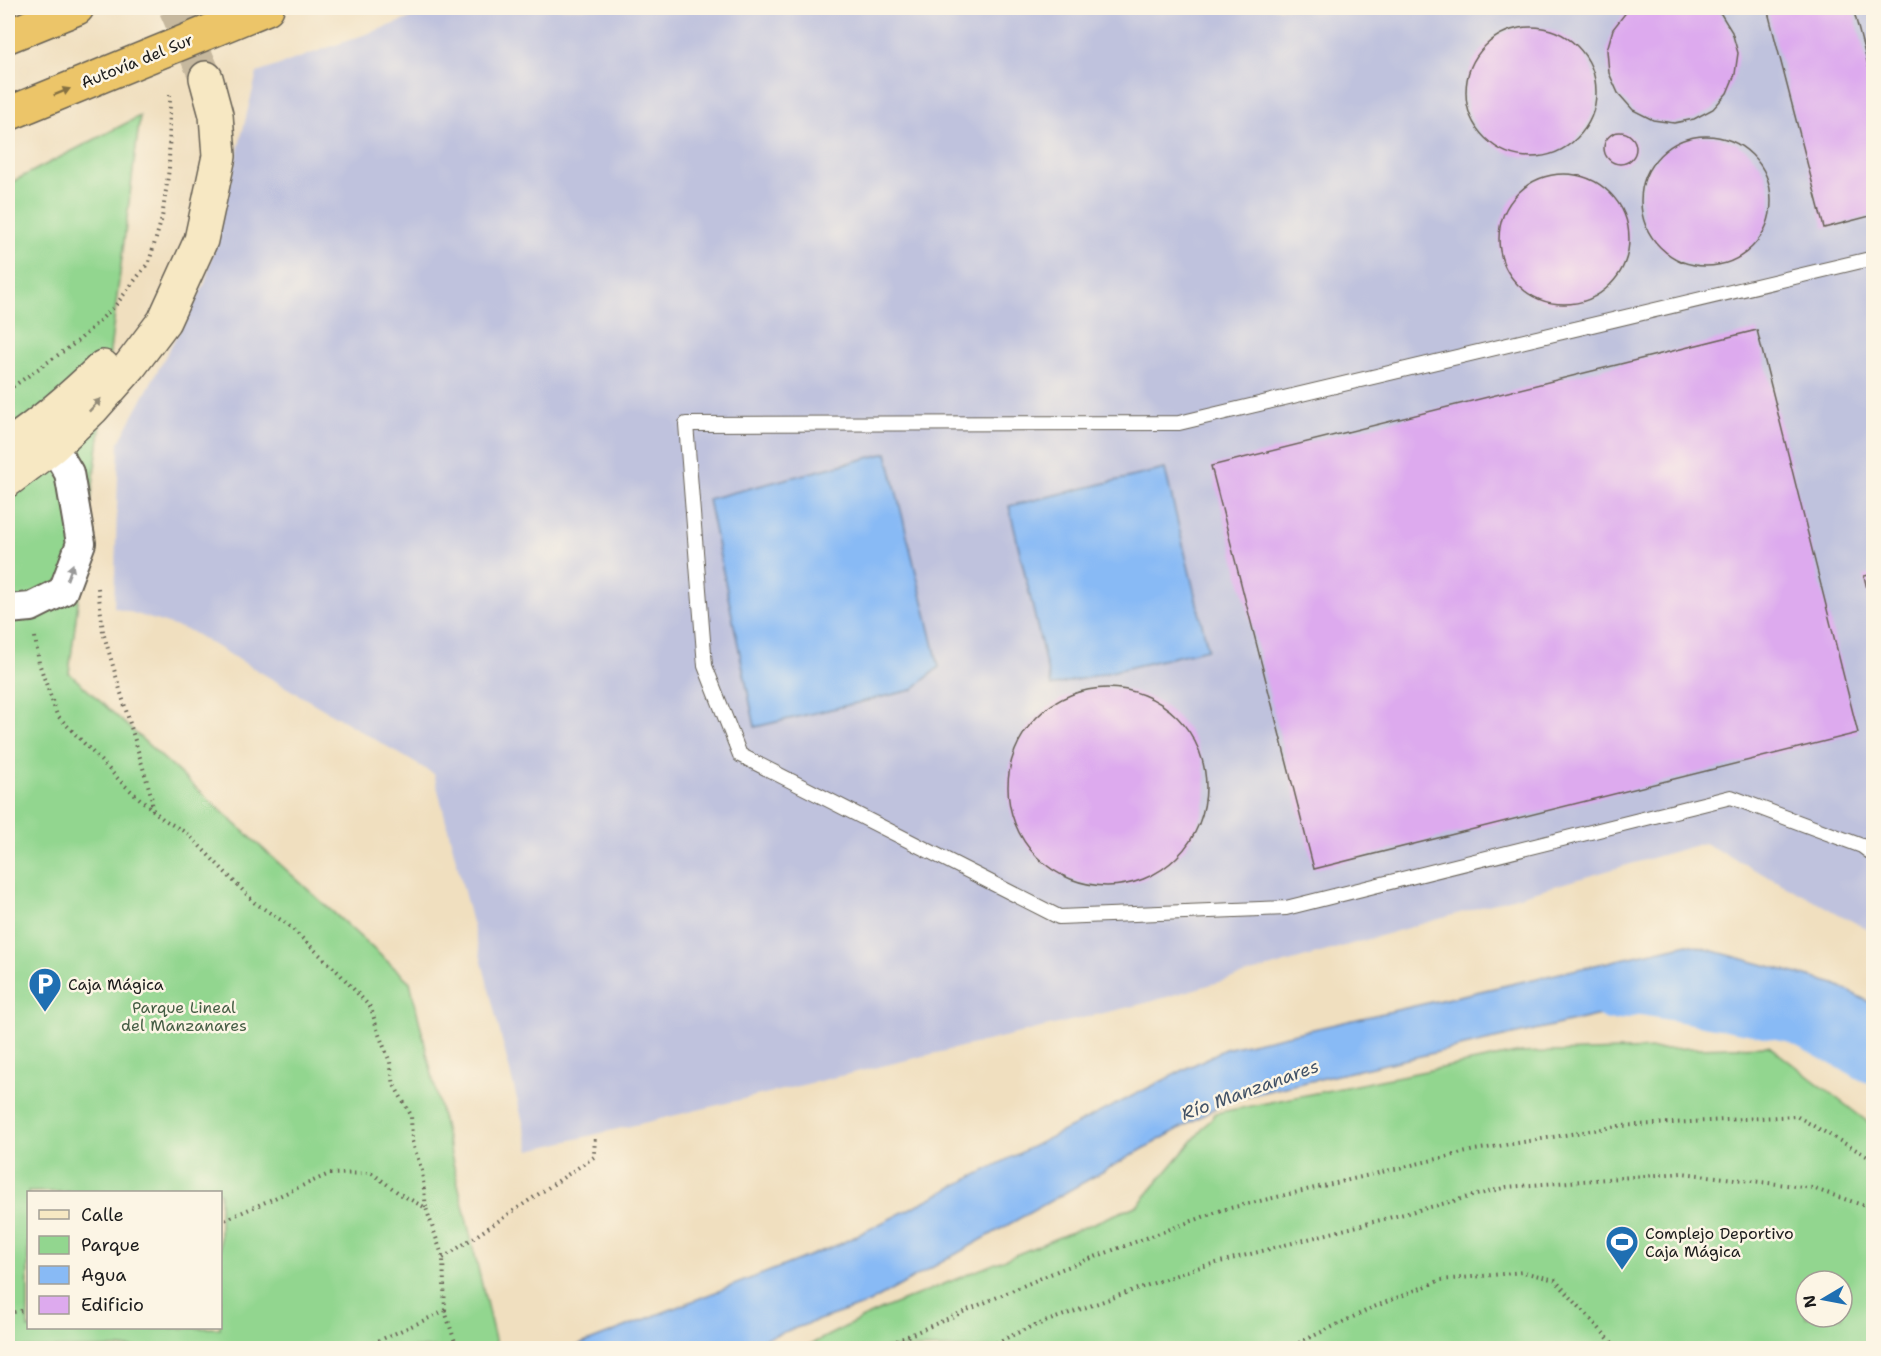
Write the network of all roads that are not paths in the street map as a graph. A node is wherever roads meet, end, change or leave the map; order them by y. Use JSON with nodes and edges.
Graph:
{"nodes":[{"id":1,"x":77,"y":8,"type":"edge"},
{"id":2,"x":267,"y":8,"type":"edge"},
{"id":3,"x":8,"y":36,"type":"edge"},
{"id":4,"x":8,"y":114,"type":"edge"},
{"id":5,"x":1874,"y":258,"type":"edge"},
{"id":6,"x":31,"y":440,"type":"edge"},
{"id":7,"x":8,"y":480,"type":"edge"},
{"id":8,"x":19,"y":608,"type":"edge"},
{"id":9,"x":1874,"y":855,"type":"edge"}],
"edges":[{"from":1,"to":3,"type":"highway"},
{"from":4,"to":2,"type":"highway","name":"Autovía del Sur","one_way":true},
{"from":5,"to":9,"type":"lane"},
{"from":6,"to":6,"type":"main road","one_way":true},
{"from":6,"to":7,"type":"main road"},
{"from":8,"to":6,"type":"street","one_way":true}]}
